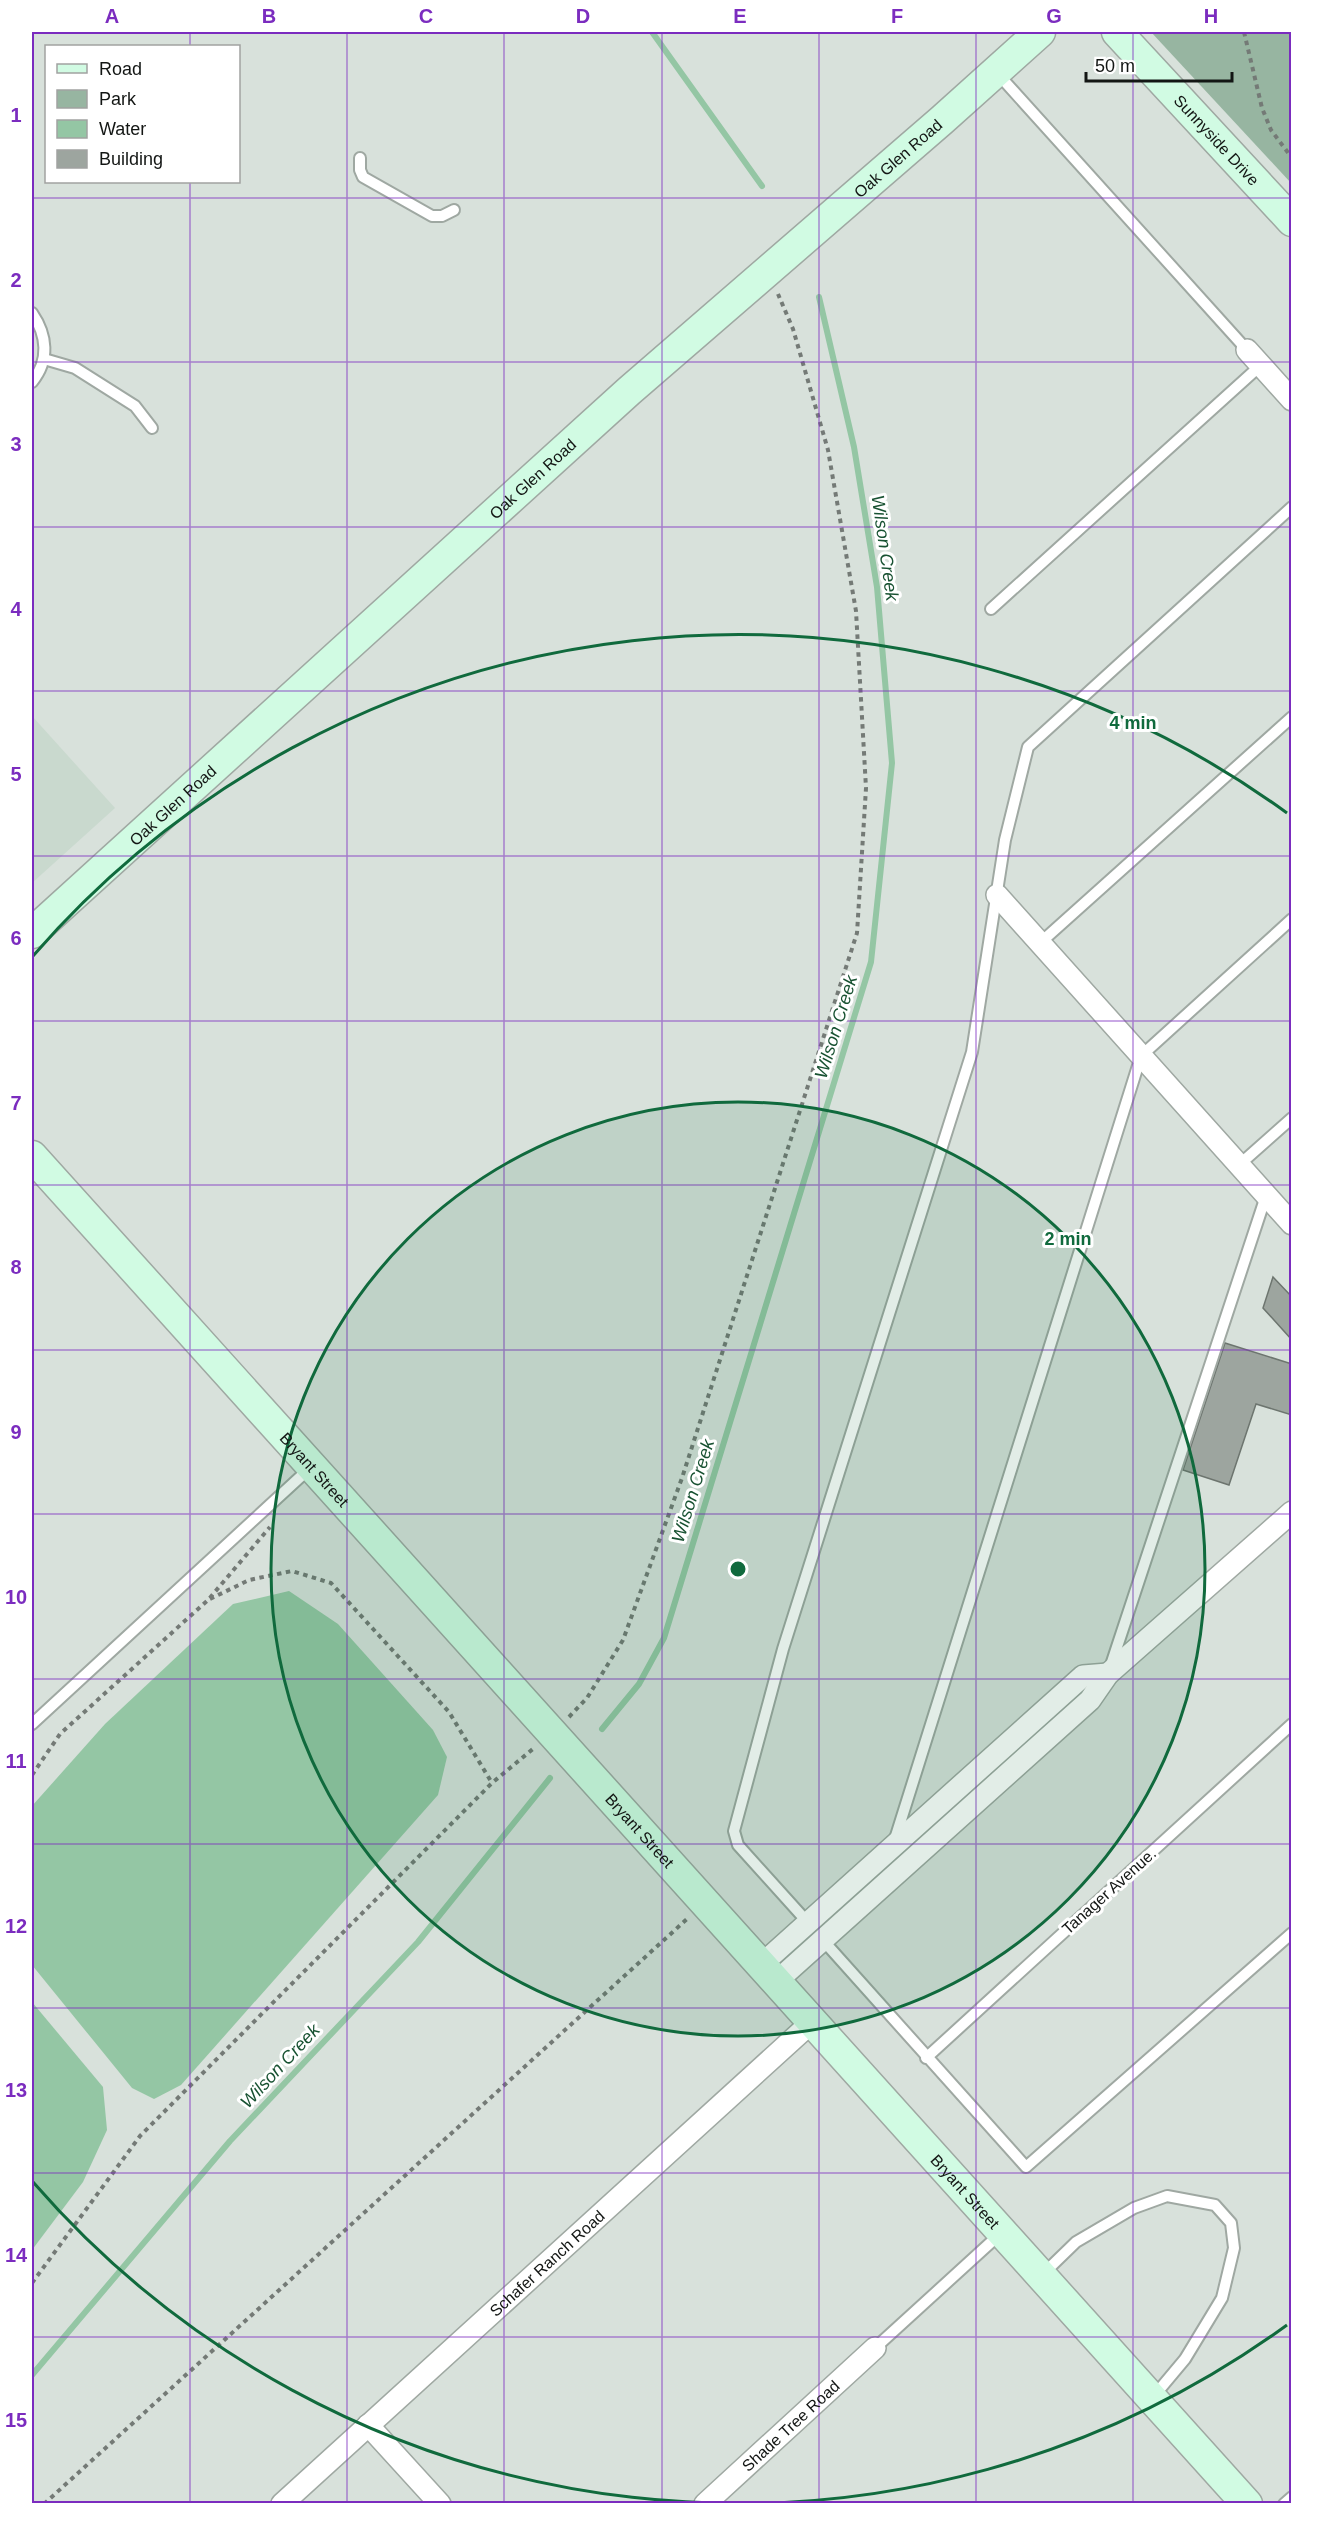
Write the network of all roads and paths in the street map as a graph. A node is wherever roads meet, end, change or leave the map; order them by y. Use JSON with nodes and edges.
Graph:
{"nodes":[{"id":1,"x":1040,"y":32,"type":"edge"},
{"id":2,"x":1117,"y":32,"type":"edge"},
{"id":3,"x":1244,"y":32,"type":"edge"},
{"id":4,"x":996,"y":72,"type":"junction"},
{"id":5,"x":360,"y":158,"type":"dead end"},
{"id":6,"x":1292,"y":158,"type":"edge"},
{"id":7,"x":454,"y":210,"type":"dead end"},
{"id":8,"x":1292,"y":221,"type":"edge"},
{"id":9,"x":768,"y":271,"type":"junction"},
{"id":10,"x":32,"y":313,"type":"edge"},
{"id":11,"x":1254,"y":357,"type":"junction"},
{"id":12,"x":44,"y":359,"type":"junction"},
{"id":13,"x":32,"y":382,"type":"edge"},
{"id":14,"x":1292,"y":400,"type":"edge"},
{"id":15,"x":152,"y":428,"type":"dead end"},
{"id":16,"x":1292,"y":507,"type":"edge"},
{"id":17,"x":991,"y":609,"type":"dead end"},
{"id":18,"x":1292,"y":717,"type":"edge"},
{"id":19,"x":997,"y":895,"type":"junction"},
{"id":20,"x":1292,"y":919,"type":"edge"},
{"id":21,"x":32,"y":933,"type":"edge"},
{"id":22,"x":1040,"y":943,"type":"junction"},
{"id":23,"x":1141,"y":1056,"type":"junction"},
{"id":24,"x":1292,"y":1118,"type":"edge"},
{"id":25,"x":32,"y":1156,"type":"edge"},
{"id":26,"x":1239,"y":1166,"type":"junction"},
{"id":27,"x":1266,"y":1196,"type":"junction"},
{"id":28,"x":1292,"y":1224,"type":"edge"},
{"id":29,"x":312,"y":1465,"type":"junction"},
{"id":30,"x":1292,"y":1512,"type":"edge"},
{"id":31,"x":272,"y":1525,"type":"dead end"},
{"id":32,"x":208,"y":1600,"type":"junction"},
{"id":33,"x":1108,"y":1674,"type":"junction"},
{"id":34,"x":32,"y":1724,"type":"edge"},
{"id":35,"x":1292,"y":1724,"type":"edge"},
{"id":36,"x":553,"y":1733,"type":"junction"},
{"id":37,"x":32,"y":1775,"type":"edge"},
{"id":38,"x":492,"y":1783,"type":"junction"},
{"id":39,"x":892,"y":1847,"type":"junction"},
{"id":40,"x":907,"y":1863,"type":"junction"},
{"id":41,"x":706,"y":1902,"type":"junction"},
{"id":42,"x":808,"y":1923,"type":"junction"},
{"id":43,"x":1292,"y":1933,"type":"edge"},
{"id":44,"x":823,"y":1940,"type":"junction"},
{"id":45,"x":770,"y":1972,"type":"junction"},
{"id":46,"x":813,"y":2021,"type":"junction"},
{"id":47,"x":926,"y":2058,"type":"junction"},
{"id":48,"x":1002,"y":2231,"type":"junction"},
{"id":49,"x":1042,"y":2275,"type":"junction"},
{"id":50,"x":32,"y":2283,"type":"edge"},
{"id":51,"x":875,"y":2348,"type":"joint"},
{"id":52,"x":1152,"y":2398,"type":"junction"},
{"id":53,"x":368,"y":2426,"type":"junction"},
{"id":54,"x":1292,"y":2497,"type":"edge"},
{"id":55,"x":44,"y":2504,"type":"edge"},
{"id":56,"x":282,"y":2504,"type":"edge"},
{"id":57,"x":440,"y":2504,"type":"edge"},
{"id":58,"x":705,"y":2504,"type":"edge"},
{"id":59,"x":1247,"y":2504,"type":"edge"},
{"id":60,"x":1284,"y":2504,"type":"edge"}],
"edges":[{"from":1,"to":4,"type":"main road","name":"Oak Glen Road"},
{"from":2,"to":8,"type":"main road","name":"Sunnyside Drive"},
{"from":3,"to":6,"type":"path"},
{"from":4,"to":9,"type":"main road","name":"Oak Glen Road"},
{"from":4,"to":11,"type":"lane"},
{"from":5,"to":7,"type":"lane"},
{"from":9,"to":21,"type":"main road","name":"Oak Glen Road"},
{"from":9,"to":36,"type":"path"},
{"from":10,"to":12,"type":"lane"},
{"from":11,"to":14,"type":"street"},
{"from":11,"to":17,"type":"lane"},
{"from":12,"to":13,"type":"lane"},
{"from":12,"to":15,"type":"lane"},
{"from":16,"to":19,"type":"lane"},
{"from":18,"to":22,"type":"lane"},
{"from":19,"to":22,"type":"street"},
{"from":19,"to":42,"type":"lane"},
{"from":20,"to":23,"type":"lane"},
{"from":22,"to":23,"type":"street"},
{"from":23,"to":26,"type":"street"},
{"from":23,"to":39,"type":"lane"},
{"from":24,"to":26,"type":"lane"},
{"from":25,"to":29,"type":"main road","name":"Bryant Street"},
{"from":26,"to":27,"type":"street"},
{"from":27,"to":28,"type":"street"},
{"from":27,"to":33,"type":"lane"},
{"from":29,"to":34,"type":"lane"},
{"from":29,"to":36,"type":"main road","name":"Bryant Street"},
{"from":30,"to":33,"type":"street"},
{"from":31,"to":32,"type":"path"},
{"from":32,"to":37,"type":"path"},
{"from":32,"to":38,"type":"path"},
{"from":33,"to":39,"type":"street"},
{"from":33,"to":40,"type":"street"},
{"from":35,"to":47,"type":"lane","name":"Tanager Avenue."},
{"from":36,"to":38,"type":"path"},
{"from":36,"to":41,"type":"main road","name":"Bryant Street"},
{"from":38,"to":50,"type":"path"},
{"from":39,"to":40,"type":"lane"},
{"from":39,"to":42,"type":"street"},
{"from":40,"to":44,"type":"street"},
{"from":41,"to":45,"type":"main road","name":"Bryant Street"},
{"from":41,"to":55,"type":"path"},
{"from":42,"to":44,"type":"lane"},
{"from":42,"to":45,"type":"street"},
{"from":43,"to":47,"type":"lane"},
{"from":44,"to":45,"type":"street"},
{"from":44,"to":47,"type":"lane"},
{"from":45,"to":46,"type":"main road","name":"Bryant Street"},
{"from":46,"to":48,"type":"main road","name":"Bryant Street"},
{"from":46,"to":53,"type":"street","name":"Schafer Ranch Road"},
{"from":48,"to":49,"type":"main road","name":"Bryant Street"},
{"from":48,"to":51,"type":"lane"},
{"from":49,"to":52,"type":"main road","name":"Bryant Street"},
{"from":49,"to":52,"type":"lane"},
{"from":51,"to":58,"type":"street","name":"Shade Tree Road"},
{"from":52,"to":59,"type":"main road","name":"Bryant Street"},
{"from":53,"to":56,"type":"street","name":"Schafer Ranch Road"},
{"from":53,"to":57,"type":"street"},
{"from":54,"to":60,"type":"lane"}]}
